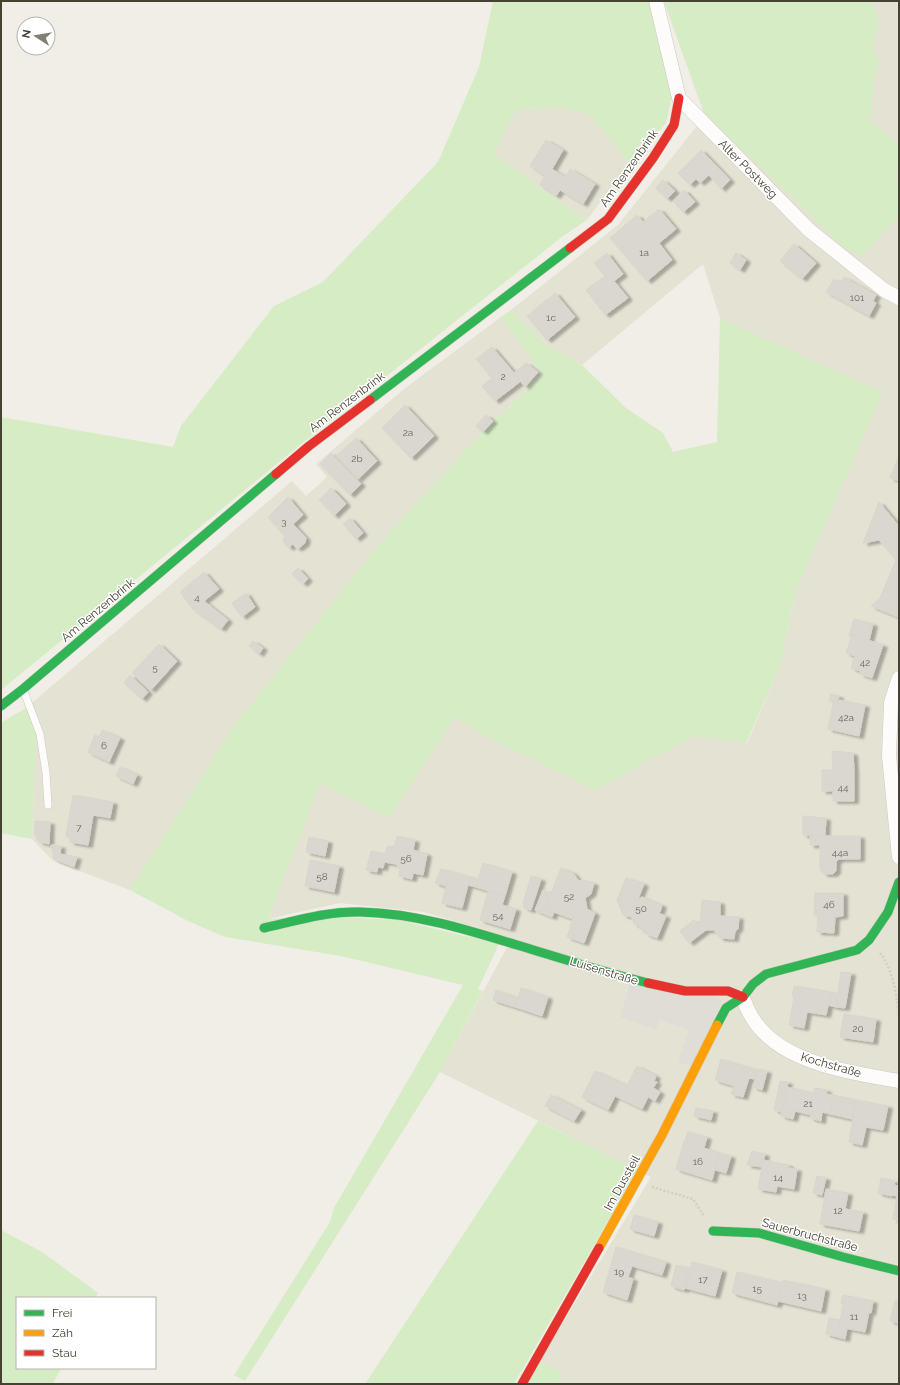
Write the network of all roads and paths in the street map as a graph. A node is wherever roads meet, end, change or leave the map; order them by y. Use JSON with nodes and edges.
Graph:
{"nodes":[{"id":1,"x":656,"y":1,"type":"edge"},
{"id":2,"x":678,"y":98,"type":"junction"},
{"id":3,"x":899,"y":298,"type":"edge"},
{"id":4,"x":899,"y":678,"type":"edge"},
{"id":5,"x":23,"y":689,"type":"junction"},
{"id":6,"x":1,"y":706,"type":"edge"},
{"id":7,"x":48,"y":805,"type":"dead end"},
{"id":8,"x":899,"y":857,"type":"edge"},
{"id":9,"x":899,"y":882,"type":"edge"},
{"id":10,"x":264,"y":928,"type":"dead end"},
{"id":11,"x":869,"y":940,"type":"junction"},
{"id":12,"x":743,"y":996,"type":"junction"},
{"id":13,"x":899,"y":1020,"type":"edge"},
{"id":14,"x":899,"y":1081,"type":"edge"},
{"id":15,"x":636,"y":1182,"type":"junction"},
{"id":16,"x":693,"y":1199,"type":"dead end"},
{"id":17,"x":713,"y":1230,"type":"dead end"},
{"id":18,"x":899,"y":1271,"type":"edge"},
{"id":19,"x":522,"y":1384,"type":"edge"}],
"edges":[{"from":1,"to":2,"type":"street"},
{"from":2,"to":3,"type":"street","name":"Alter Postweg"},
{"from":2,"to":5,"type":"street","name":"Am Renzenbrink"},
{"from":4,"to":8,"type":"street"},
{"from":5,"to":6,"type":"street","name":"Am Renzenbrink"},
{"from":5,"to":7,"type":"lane"},
{"from":9,"to":11,"type":"street"},
{"from":10,"to":12,"type":"street","name":"Luisenstraße"},
{"from":11,"to":12,"type":"street"},
{"from":11,"to":13,"type":"path"},
{"from":12,"to":14,"type":"street","name":"Kochstraße"},
{"from":12,"to":15,"type":"street","name":"Im Dussteil"},
{"from":15,"to":16,"type":"path"},
{"from":15,"to":19,"type":"street","name":"Im Dussteil"},
{"from":17,"to":18,"type":"street","name":"Sauerbruchstraße"}]}
